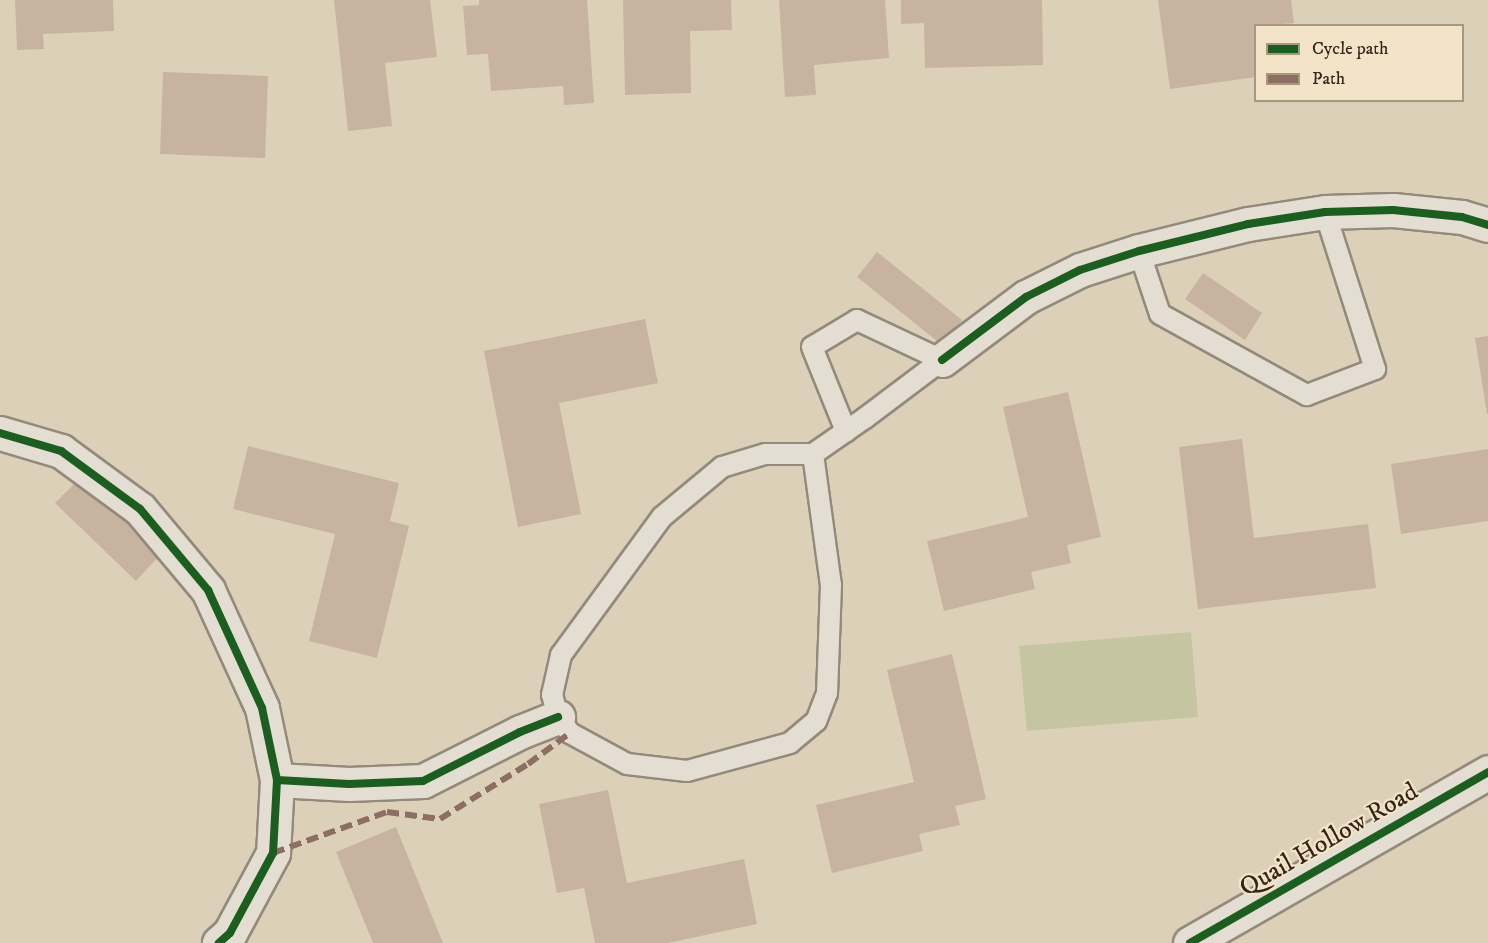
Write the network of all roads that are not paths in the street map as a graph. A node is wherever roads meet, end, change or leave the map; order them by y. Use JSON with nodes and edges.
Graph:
{"nodes":[{"id":1,"x":1325,"y":212,"type":"junction"},
{"id":2,"x":1488,"y":225,"type":"edge"},
{"id":3,"x":1139,"y":251,"type":"junction"},
{"id":4,"x":942,"y":360,"type":"junction"},
{"id":5,"x":846,"y":431,"type":"junction"},
{"id":6,"x":0,"y":433,"type":"edge"},
{"id":7,"x":813,"y":454,"type":"junction"},
{"id":8,"x":558,"y":717,"type":"junction"},
{"id":9,"x":1488,"y":772,"type":"edge"},
{"id":10,"x":277,"y":780,"type":"junction"},
{"id":11,"x":219,"y":943,"type":"edge"},
{"id":12,"x":1191,"y":943,"type":"edge"}],
"edges":[{"from":1,"to":2,"type":"street"},
{"from":1,"to":3,"type":"street"},
{"from":1,"to":3,"type":"lane"},
{"from":3,"to":4,"type":"street"},
{"from":4,"to":5,"type":"lane"},
{"from":4,"to":5,"type":"lane"},
{"from":5,"to":7,"type":"lane"},
{"from":6,"to":10,"type":"street"},
{"from":7,"to":8,"type":"lane"},
{"from":7,"to":8,"type":"lane"},
{"from":8,"to":10,"type":"street"},
{"from":9,"to":12,"type":"street","name":"Quail Hollow Road"},
{"from":10,"to":11,"type":"street"}]}
